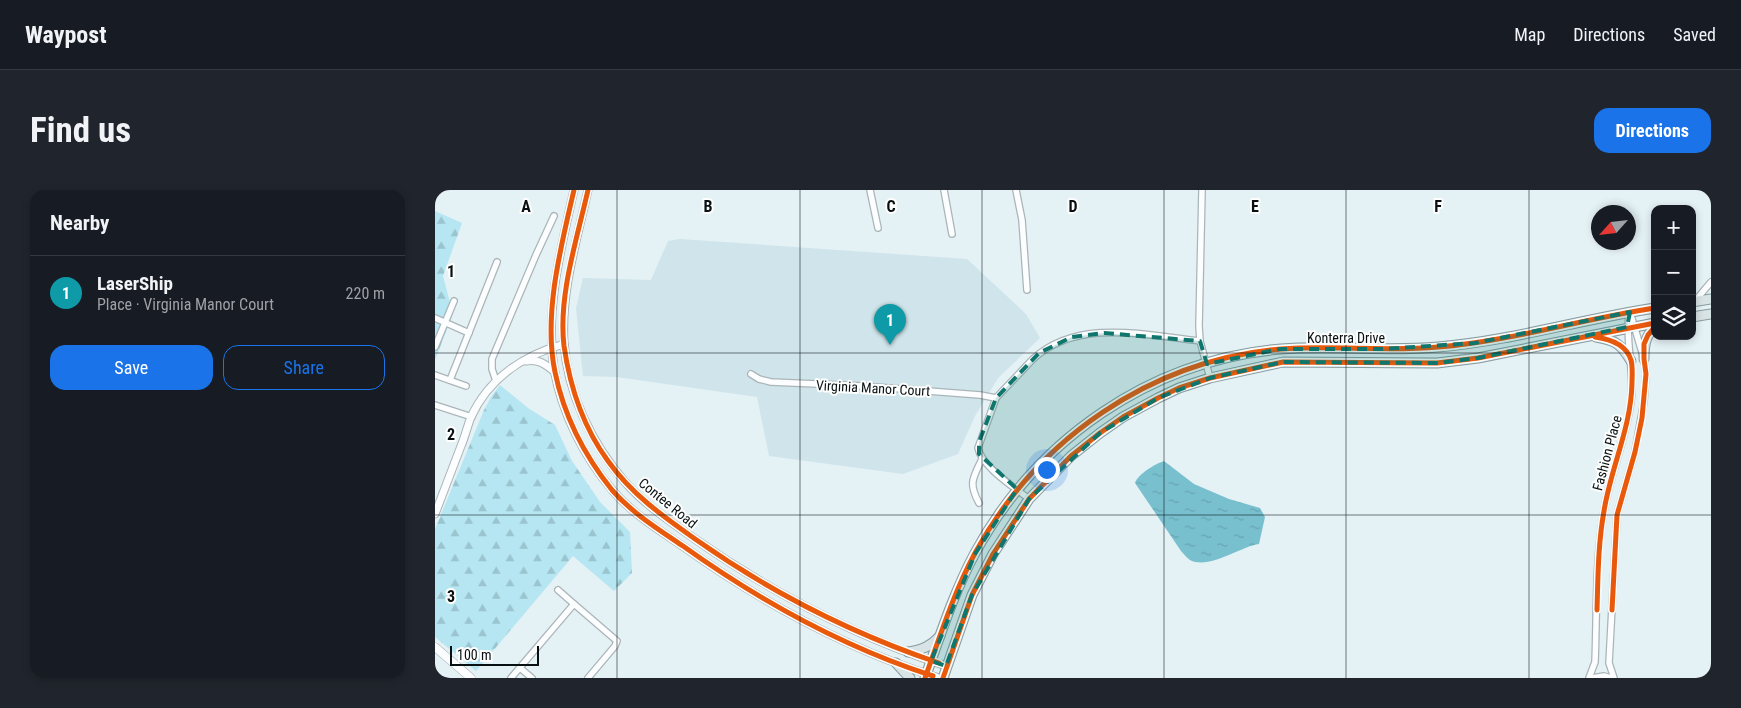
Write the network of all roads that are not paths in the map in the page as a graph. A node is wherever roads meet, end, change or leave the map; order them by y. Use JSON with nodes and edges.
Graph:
{"nodes":[{"id":1,"x":574,"y":190,"type":"edge"},
{"id":2,"x":588,"y":190,"type":"edge"},
{"id":3,"x":870,"y":190,"type":"edge"},
{"id":4,"x":944,"y":190,"type":"edge"},
{"id":5,"x":1015,"y":190,"type":"edge"},
{"id":6,"x":1202,"y":190,"type":"edge"},
{"id":7,"x":554,"y":216,"type":"dead end"},
{"id":8,"x":878,"y":228,"type":"dead end"},
{"id":9,"x":952,"y":234,"type":"dead end"},
{"id":10,"x":497,"y":262,"type":"dead end"},
{"id":11,"x":1711,"y":282,"type":"edge"},
{"id":12,"x":1027,"y":290,"type":"dead end"},
{"id":13,"x":1711,"y":299,"type":"edge"},
{"id":14,"x":1696,"y":300,"type":"edge"},
{"id":15,"x":454,"y":301,"type":"dead end"},
{"id":16,"x":1696,"y":302,"type":"edge"},
{"id":17,"x":1651,"y":309,"type":"edge"},
{"id":18,"x":1630,"y":312,"type":"junction"},
{"id":19,"x":1711,"y":314,"type":"edge"},
{"id":20,"x":1696,"y":316,"type":"edge"},
{"id":21,"x":435,"y":318,"type":"edge"},
{"id":22,"x":445,"y":322,"type":"junction"},
{"id":23,"x":1651,"y":324,"type":"edge"},
{"id":24,"x":1631,"y":327,"type":"junction"},
{"id":25,"x":1651,"y":332,"type":"edge"},
{"id":26,"x":469,"y":333,"type":"junction"},
{"id":27,"x":1590,"y":336,"type":"junction"},
{"id":28,"x":1200,"y":341,"type":"junction"},
{"id":29,"x":564,"y":344,"type":"junction"},
{"id":30,"x":435,"y":347,"type":"edge"},
{"id":31,"x":551,"y":347,"type":"junction"},
{"id":32,"x":1644,"y":359,"type":"junction"},
{"id":33,"x":521,"y":361,"type":"junction"},
{"id":34,"x":1631,"y":361,"type":"junction"},
{"id":35,"x":1207,"y":364,"type":"junction"},
{"id":36,"x":555,"y":372,"type":"junction"},
{"id":37,"x":751,"y":374,"type":"dead end"},
{"id":38,"x":435,"y":375,"type":"edge"},
{"id":39,"x":1211,"y":378,"type":"junction"},
{"id":40,"x":450,"y":380,"type":"junction"},
{"id":41,"x":496,"y":381,"type":"junction"},
{"id":42,"x":466,"y":386,"type":"dead end"},
{"id":43,"x":996,"y":398,"type":"junction"},
{"id":44,"x":435,"y":405,"type":"edge"},
{"id":45,"x":472,"y":417,"type":"junction"},
{"id":46,"x":982,"y":459,"type":"junction"},
{"id":47,"x":1017,"y":489,"type":"junction"},
{"id":48,"x":1029,"y":499,"type":"junction"},
{"id":49,"x":979,"y":503,"type":"dead end"},
{"id":50,"x":435,"y":514,"type":"edge"},
{"id":51,"x":558,"y":590,"type":"dead end"},
{"id":52,"x":574,"y":604,"type":"junction"},
{"id":53,"x":941,"y":634,"type":"junction"},
{"id":54,"x":435,"y":647,"type":"edge"},
{"id":55,"x":908,"y":652,"type":"junction"},
{"id":56,"x":931,"y":661,"type":"junction"},
{"id":57,"x":897,"y":662,"type":"junction"},
{"id":58,"x":946,"y":666,"type":"junction"},
{"id":59,"x":520,"y":668,"type":"junction"},
{"id":60,"x":925,"y":676,"type":"edge"},
{"id":61,"x":471,"y":678,"type":"edge"},
{"id":62,"x":511,"y":678,"type":"edge"},
{"id":63,"x":532,"y":678,"type":"edge"},
{"id":64,"x":588,"y":678,"type":"edge"},
{"id":65,"x":910,"y":678,"type":"edge"},
{"id":66,"x":941,"y":678,"type":"edge"},
{"id":67,"x":1591,"y":678,"type":"edge"},
{"id":68,"x":1612,"y":678,"type":"edge"}],
"edges":[{"from":1,"to":31,"type":"street","name":"Contee Road"},
{"from":2,"to":29,"type":"street","name":"Contee Road"},
{"from":3,"to":8,"type":"street"},
{"from":4,"to":9,"type":"street"},
{"from":5,"to":12,"type":"street"},
{"from":6,"to":28,"type":"street"},
{"from":7,"to":41,"type":"street"},
{"from":10,"to":26,"type":"street"},
{"from":11,"to":14,"type":"street"},
{"from":13,"to":16,"type":"main road"},
{"from":15,"to":22,"type":"street"},
{"from":17,"to":18,"type":"main road","name":"Konterra Drive"},
{"from":18,"to":24,"type":"street","name":"Fashion Place"},
{"from":18,"to":35,"type":"main road","name":"Konterra Drive"},
{"from":19,"to":20,"type":"main road"},
{"from":21,"to":22,"type":"street"},
{"from":22,"to":26,"type":"street"},
{"from":22,"to":30,"type":"street"},
{"from":23,"to":24,"type":"main road","name":"Konterra Drive"},
{"from":24,"to":27,"type":"main road","name":"Konterra Drive"},
{"from":24,"to":32,"type":"street","name":"Fashion Place"},
{"from":24,"to":34,"type":"street","name":"Fashion Place"},
{"from":25,"to":32,"type":"main road"},
{"from":26,"to":40,"type":"street"},
{"from":27,"to":34,"type":"main road"},
{"from":27,"to":39,"type":"main road","name":"Konterra Drive"},
{"from":28,"to":35,"type":"street"},
{"from":28,"to":43,"type":"street"},
{"from":29,"to":31,"type":"street"},
{"from":29,"to":55,"type":"street","name":"Contee Road"},
{"from":31,"to":33,"type":"street"},
{"from":31,"to":36,"type":"street","name":"Contee Road"},
{"from":32,"to":68,"type":"street","name":"Fashion Place"},
{"from":33,"to":36,"type":"street"},
{"from":33,"to":41,"type":"street"},
{"from":34,"to":67,"type":"street","name":"Fashion Place"},
{"from":35,"to":39,"type":"street"},
{"from":35,"to":47,"type":"main road","name":"Konterra Drive"},
{"from":36,"to":57,"type":"street","name":"Contee Road"},
{"from":37,"to":43,"type":"street","name":"Virginia Manor Court"},
{"from":38,"to":40,"type":"street"},
{"from":39,"to":48,"type":"main road","name":"Konterra Drive"},
{"from":40,"to":42,"type":"street"},
{"from":41,"to":45,"type":"street"},
{"from":43,"to":46,"type":"street"},
{"from":44,"to":45,"type":"street"},
{"from":45,"to":50,"type":"street"},
{"from":46,"to":47,"type":"street"},
{"from":46,"to":49,"type":"street"},
{"from":47,"to":48,"type":"street"},
{"from":47,"to":53,"type":"main road","name":"Konterra Drive"},
{"from":48,"to":58,"type":"main road","name":"Konterra Drive"},
{"from":51,"to":52,"type":"street"},
{"from":52,"to":59,"type":"street"},
{"from":52,"to":64,"type":"street"},
{"from":53,"to":55,"type":"main road"},
{"from":53,"to":56,"type":"main road","name":"Konterra Drive"},
{"from":54,"to":61,"type":"main road"},
{"from":55,"to":56,"type":"street","name":"Contee Road"},
{"from":56,"to":58,"type":"street","name":"Contee Road"},
{"from":56,"to":60,"type":"main road","name":"Konterra Drive"},
{"from":57,"to":60,"type":"street","name":"Contee Road"},
{"from":57,"to":65,"type":"main road"},
{"from":58,"to":66,"type":"main road","name":"Konterra Drive"},
{"from":59,"to":62,"type":"street"},
{"from":59,"to":63,"type":"street"},
{"from":60,"to":66,"type":"street","name":"Contee Road"},
{"from":67,"to":68,"type":"street"}]}
